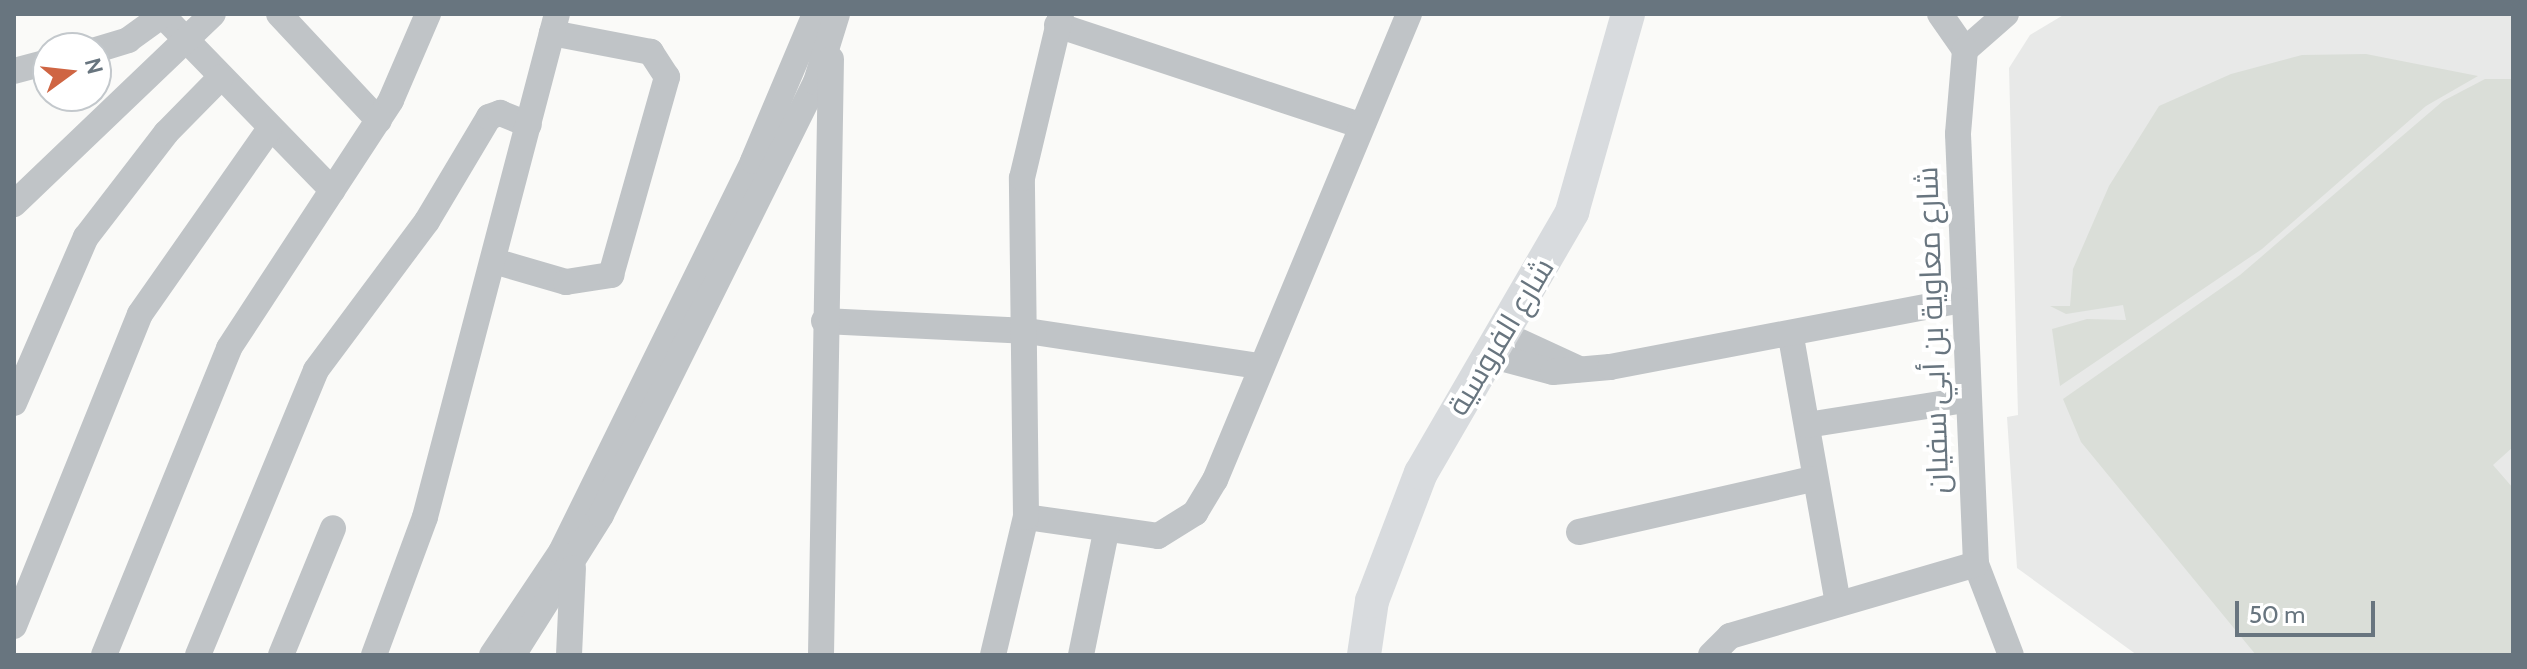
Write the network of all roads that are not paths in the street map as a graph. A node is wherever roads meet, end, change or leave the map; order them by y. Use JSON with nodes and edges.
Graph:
{"nodes":[{"id":1,"x":213,"y":14,"type":"edge"},
{"id":2,"x":279,"y":14,"type":"edge"},
{"id":3,"x":428,"y":14,"type":"edge"},
{"id":4,"x":815,"y":14,"type":"edge"},
{"id":5,"x":1409,"y":14,"type":"edge"},
{"id":6,"x":1628,"y":14,"type":"edge"},
{"id":7,"x":1940,"y":14,"type":"edge"},
{"id":8,"x":2006,"y":14,"type":"edge"},
{"id":9,"x":164,"y":15,"type":"edge"},
{"id":10,"x":555,"y":19,"type":"edge"},
{"id":11,"x":1059,"y":19,"type":"edge"},
{"id":12,"x":834,"y":27,"type":"edge"},
{"id":13,"x":184,"y":38,"type":"junction"},
{"id":14,"x":112,"y":45,"type":"edge"},
{"id":15,"x":1965,"y":50,"type":"junction"},
{"id":16,"x":221,"y":77,"type":"junction"},
{"id":17,"x":379,"y":121,"type":"junction"},
{"id":18,"x":529,"y":125,"type":"junction"},
{"id":19,"x":1360,"y":125,"type":"junction"},
{"id":20,"x":269,"y":130,"type":"junction"},
{"id":21,"x":332,"y":190,"type":"junction"},
{"id":22,"x":14,"y":204,"type":"edge"},
{"id":23,"x":494,"y":261,"type":"junction"},
{"id":24,"x":1962,"y":300,"type":"junction"},
{"id":25,"x":824,"y":321,"type":"junction"},
{"id":26,"x":1027,"y":331,"type":"junction"},
{"id":27,"x":1791,"y":337,"type":"junction"},
{"id":28,"x":1496,"y":344,"type":"junction"},
{"id":29,"x":1259,"y":366,"type":"junction"},
{"id":30,"x":1965,"y":400,"type":"junction"},
{"id":31,"x":14,"y":403,"type":"edge"},
{"id":32,"x":1807,"y":425,"type":"junction"},
{"id":33,"x":1812,"y":479,"type":"junction"},
{"id":34,"x":1026,"y":517,"type":"junction"},
{"id":35,"x":333,"y":528,"type":"dead end"},
{"id":36,"x":1106,"y":532,"type":"junction"},
{"id":37,"x":1579,"y":532,"type":"dead end"},
{"id":38,"x":1976,"y":564,"type":"junction"},
{"id":39,"x":573,"y":568,"type":"junction"},
{"id":40,"x":1838,"y":604,"type":"junction"},
{"id":41,"x":14,"y":626,"type":"edge"},
{"id":42,"x":503,"y":653,"type":"edge"},
{"id":43,"x":104,"y":655,"type":"edge"},
{"id":44,"x":198,"y":655,"type":"edge"},
{"id":45,"x":281,"y":655,"type":"edge"},
{"id":46,"x":374,"y":655,"type":"edge"},
{"id":47,"x":569,"y":655,"type":"edge"},
{"id":48,"x":821,"y":655,"type":"edge"},
{"id":49,"x":993,"y":655,"type":"edge"},
{"id":50,"x":1081,"y":655,"type":"edge"},
{"id":51,"x":1364,"y":655,"type":"edge"},
{"id":52,"x":1711,"y":655,"type":"edge"},
{"id":53,"x":2011,"y":655,"type":"edge"}],
"edges":[{"from":1,"to":13,"type":"street"},
{"from":2,"to":17,"type":"street"},
{"from":3,"to":17,"type":"street"},
{"from":4,"to":42,"type":"street"},
{"from":5,"to":19,"type":"street"},
{"from":6,"to":28,"type":"main road","name":"شارع الفروسية"},
{"from":7,"to":15,"type":"street"},
{"from":8,"to":15,"type":"street"},
{"from":9,"to":13,"type":"street"},
{"from":9,"to":14,"type":"street"},
{"from":10,"to":18,"type":"street"},
{"from":10,"to":23,"type":"street"},
{"from":11,"to":19,"type":"street"},
{"from":11,"to":26,"type":"street"},
{"from":12,"to":25,"type":"street"},
{"from":12,"to":39,"type":"street"},
{"from":13,"to":16,"type":"street"},
{"from":13,"to":22,"type":"street"},
{"from":15,"to":24,"type":"street","name":"شارع معاوية بن أبي سفيان"},
{"from":16,"to":20,"type":"street"},
{"from":16,"to":31,"type":"street"},
{"from":17,"to":21,"type":"street"},
{"from":18,"to":23,"type":"street"},
{"from":18,"to":44,"type":"street"},
{"from":19,"to":29,"type":"street"},
{"from":20,"to":21,"type":"street"},
{"from":20,"to":41,"type":"street"},
{"from":21,"to":43,"type":"street"},
{"from":23,"to":46,"type":"street"},
{"from":24,"to":27,"type":"street"},
{"from":24,"to":30,"type":"street","name":"شارع معاوية بن أبي سفيان"},
{"from":25,"to":26,"type":"street"},
{"from":25,"to":48,"type":"street"},
{"from":26,"to":29,"type":"street"},
{"from":26,"to":34,"type":"street"},
{"from":27,"to":28,"type":"street"},
{"from":27,"to":32,"type":"street"},
{"from":28,"to":51,"type":"main road","name":"شارع الفروسية"},
{"from":29,"to":36,"type":"street"},
{"from":30,"to":32,"type":"street"},
{"from":30,"to":38,"type":"street","name":"شارع معاوية بن أبي سفيان"},
{"from":32,"to":33,"type":"street"},
{"from":33,"to":37,"type":"street"},
{"from":33,"to":40,"type":"street"},
{"from":34,"to":36,"type":"street"},
{"from":34,"to":49,"type":"street"},
{"from":35,"to":45,"type":"street"},
{"from":36,"to":50,"type":"street"},
{"from":38,"to":40,"type":"street"},
{"from":38,"to":53,"type":"street","name":"شارع معاوية بن أبي سفيان"},
{"from":39,"to":42,"type":"street"},
{"from":39,"to":47,"type":"street"},
{"from":40,"to":52,"type":"street"}]}
